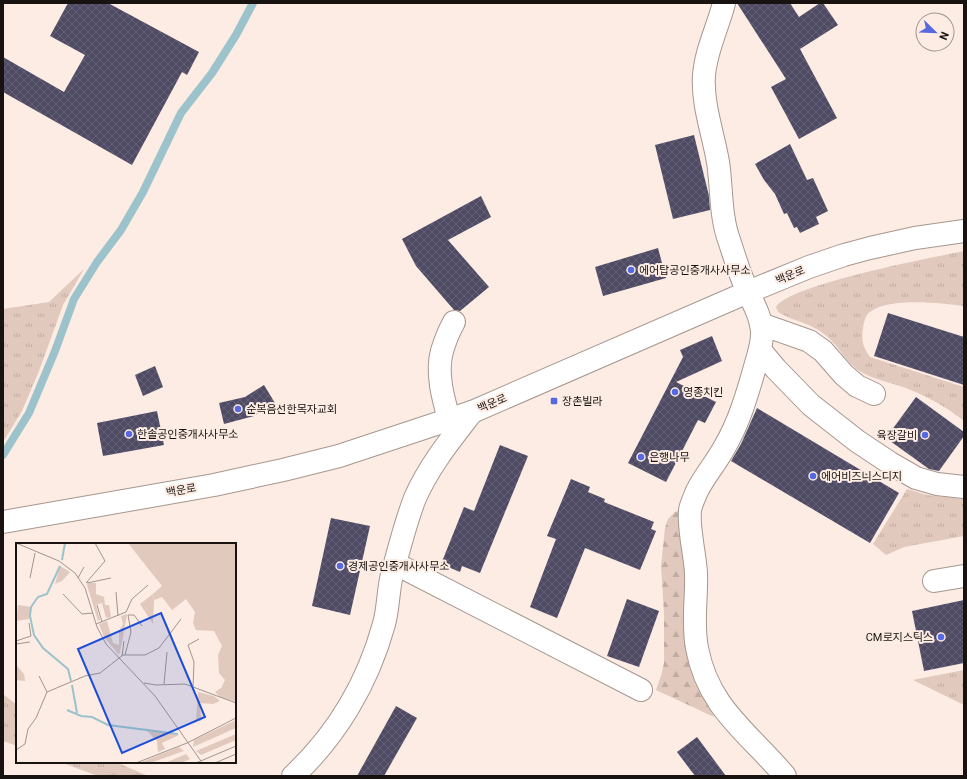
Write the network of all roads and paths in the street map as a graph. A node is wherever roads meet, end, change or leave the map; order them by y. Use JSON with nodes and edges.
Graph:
{"nodes":[{"id":1,"x":724,"y":3,"type":"edge"},
{"id":2,"x":964,"y":230,"type":"edge"},
{"id":3,"x":748,"y":292,"type":"junction"},
{"id":4,"x":454,"y":322,"type":"dead end"},
{"id":5,"x":761,"y":324,"type":"junction"},
{"id":6,"x":760,"y":350,"type":"junction"},
{"id":7,"x":874,"y":394,"type":"dead end"},
{"id":8,"x":472,"y":412,"type":"junction"},
{"id":9,"x":449,"y":419,"type":"junction"},
{"id":10,"x":964,"y":487,"type":"edge"},
{"id":11,"x":3,"y":522,"type":"edge"},
{"id":12,"x":396,"y":564,"type":"junction"},
{"id":13,"x":964,"y":576,"type":"edge"},
{"id":14,"x":934,"y":581,"type":"dead end"},
{"id":15,"x":641,"y":690,"type":"dead end"},
{"id":16,"x":293,"y":776,"type":"edge"},
{"id":17,"x":785,"y":776,"type":"edge"}],
"edges":[{"from":1,"to":3,"type":"street"},
{"from":2,"to":3,"type":"street","name":"백운로"},
{"from":3,"to":5,"type":"street"},
{"from":3,"to":8,"type":"street","name":"백운로"},
{"from":4,"to":9,"type":"street"},
{"from":5,"to":6,"type":"street"},
{"from":5,"to":7,"type":"street"},
{"from":6,"to":10,"type":"street"},
{"from":6,"to":17,"type":"street"},
{"from":8,"to":9,"type":"street","name":"백운로"},
{"from":8,"to":12,"type":"street"},
{"from":9,"to":11,"type":"street","name":"백운로"},
{"from":12,"to":15,"type":"street"},
{"from":12,"to":16,"type":"street"},
{"from":13,"to":14,"type":"street"}]}
